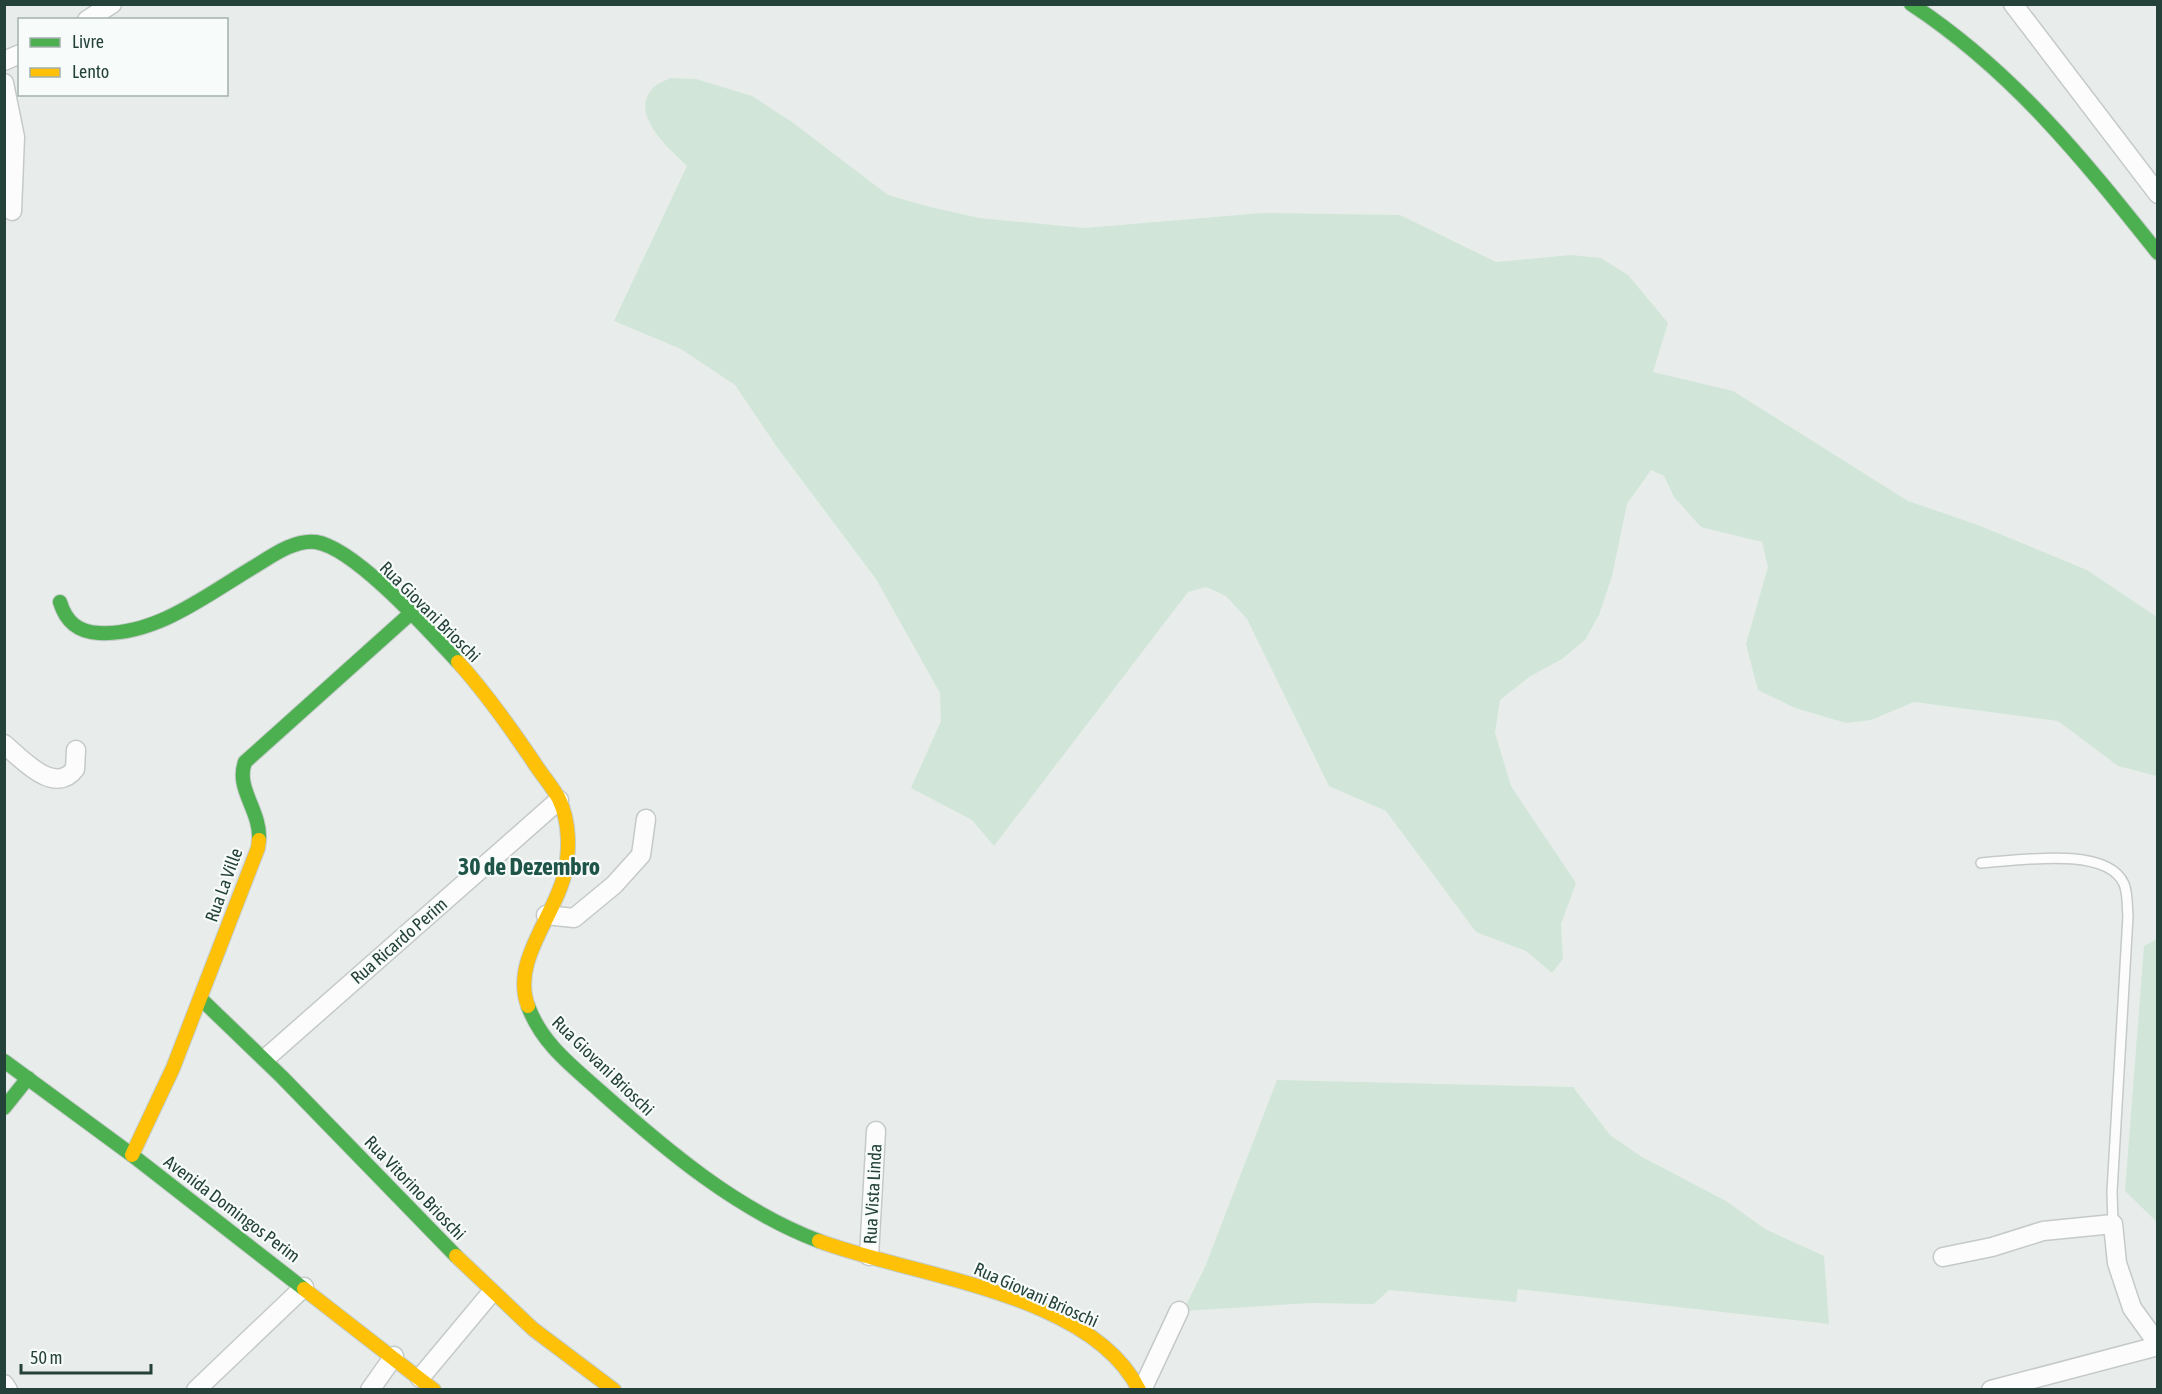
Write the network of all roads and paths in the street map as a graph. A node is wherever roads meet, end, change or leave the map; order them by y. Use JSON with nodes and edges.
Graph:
{"nodes":[{"id":1,"x":1911,"y":4,"type":"edge"},
{"id":2,"x":2013,"y":4,"type":"edge"},
{"id":3,"x":18,"y":55,"type":"edge"},
{"id":4,"x":4,"y":61,"type":"edge"},
{"id":5,"x":4,"y":83,"type":"edge"},
{"id":6,"x":2157,"y":194,"type":"edge"},
{"id":7,"x":12,"y":211,"type":"dead end"},
{"id":8,"x":2157,"y":253,"type":"edge"},
{"id":9,"x":60,"y":602,"type":"dead end"},
{"id":10,"x":410,"y":614,"type":"junction"},
{"id":11,"x":4,"y":744,"type":"edge"},
{"id":12,"x":76,"y":750,"type":"dead end"},
{"id":13,"x":559,"y":800,"type":"junction"},
{"id":14,"x":646,"y":819,"type":"dead end"},
{"id":15,"x":1981,"y":863,"type":"dead end"},
{"id":16,"x":546,"y":915,"type":"junction"},
{"id":17,"x":201,"y":999,"type":"junction"},
{"id":18,"x":266,"y":1058,"type":"junction"},
{"id":19,"x":4,"y":1061,"type":"edge"},
{"id":20,"x":28,"y":1078,"type":"junction"},
{"id":21,"x":4,"y":1108,"type":"edge"},
{"id":22,"x":876,"y":1131,"type":"dead end"},
{"id":23,"x":132,"y":1155,"type":"junction"},
{"id":24,"x":2113,"y":1224,"type":"junction"},
{"id":25,"x":869,"y":1256,"type":"junction"},
{"id":26,"x":1943,"y":1257,"type":"dead end"},
{"id":27,"x":304,"y":1287,"type":"junction"},
{"id":28,"x":491,"y":1293,"type":"junction"},
{"id":29,"x":1179,"y":1311,"type":"dead end"},
{"id":30,"x":2157,"y":1345,"type":"edge"},
{"id":31,"x":394,"y":1356,"type":"junction"},
{"id":32,"x":420,"y":1378,"type":"junction"},
{"id":33,"x":4,"y":1384,"type":"edge"},
{"id":34,"x":8,"y":1389,"type":"edge"},
{"id":35,"x":196,"y":1389,"type":"edge"},
{"id":36,"x":370,"y":1389,"type":"edge"},
{"id":37,"x":434,"y":1389,"type":"edge"},
{"id":38,"x":614,"y":1389,"type":"edge"},
{"id":39,"x":1141,"y":1389,"type":"edge"},
{"id":40,"x":1991,"y":1389,"type":"edge"}],
"edges":[{"from":1,"to":8,"type":"street"},
{"from":2,"to":6,"type":"street"},
{"from":3,"to":4,"type":"street"},
{"from":5,"to":7,"type":"street"},
{"from":9,"to":10,"type":"street","name":"Rua Giovani Brioschi"},
{"from":10,"to":13,"type":"street","name":"Rua Giovani Brioschi"},
{"from":10,"to":17,"type":"street","name":"Rua La Ville"},
{"from":11,"to":12,"type":"street"},
{"from":13,"to":16,"type":"street","name":"Rua Giovani Brioschi"},
{"from":13,"to":18,"type":"street","name":"Rua Ricardo Perim"},
{"from":14,"to":16,"type":"street"},
{"from":15,"to":24,"type":"lane"},
{"from":16,"to":25,"type":"street","name":"Rua Giovani Brioschi"},
{"from":17,"to":18,"type":"street","name":"Rua Vitorino Brioschi"},
{"from":17,"to":23,"type":"street","name":"Rua La Ville"},
{"from":18,"to":28,"type":"street","name":"Rua Vitorino Brioschi"},
{"from":19,"to":20,"type":"street","name":"Avenida Domingos Perim"},
{"from":20,"to":21,"type":"street"},
{"from":20,"to":23,"type":"street","name":"Avenida Domingos Perim"},
{"from":22,"to":25,"type":"street","name":"Rua Vista Linda"},
{"from":23,"to":27,"type":"street","name":"Avenida Domingos Perim"},
{"from":24,"to":26,"type":"street"},
{"from":24,"to":30,"type":"street"},
{"from":25,"to":39,"type":"street","name":"Rua Giovani Brioschi"},
{"from":27,"to":31,"type":"street","name":"Avenida Domingos Perim"},
{"from":27,"to":35,"type":"street"},
{"from":28,"to":32,"type":"street"},
{"from":28,"to":38,"type":"street","name":"Rua Vitorino Brioschi"},
{"from":29,"to":39,"type":"street"},
{"from":30,"to":40,"type":"street"},
{"from":31,"to":32,"type":"street","name":"Avenida Domingos Perim"},
{"from":31,"to":36,"type":"street"},
{"from":32,"to":37,"type":"street","name":"Avenida Domingos Perim"},
{"from":33,"to":34,"type":"street"}]}
